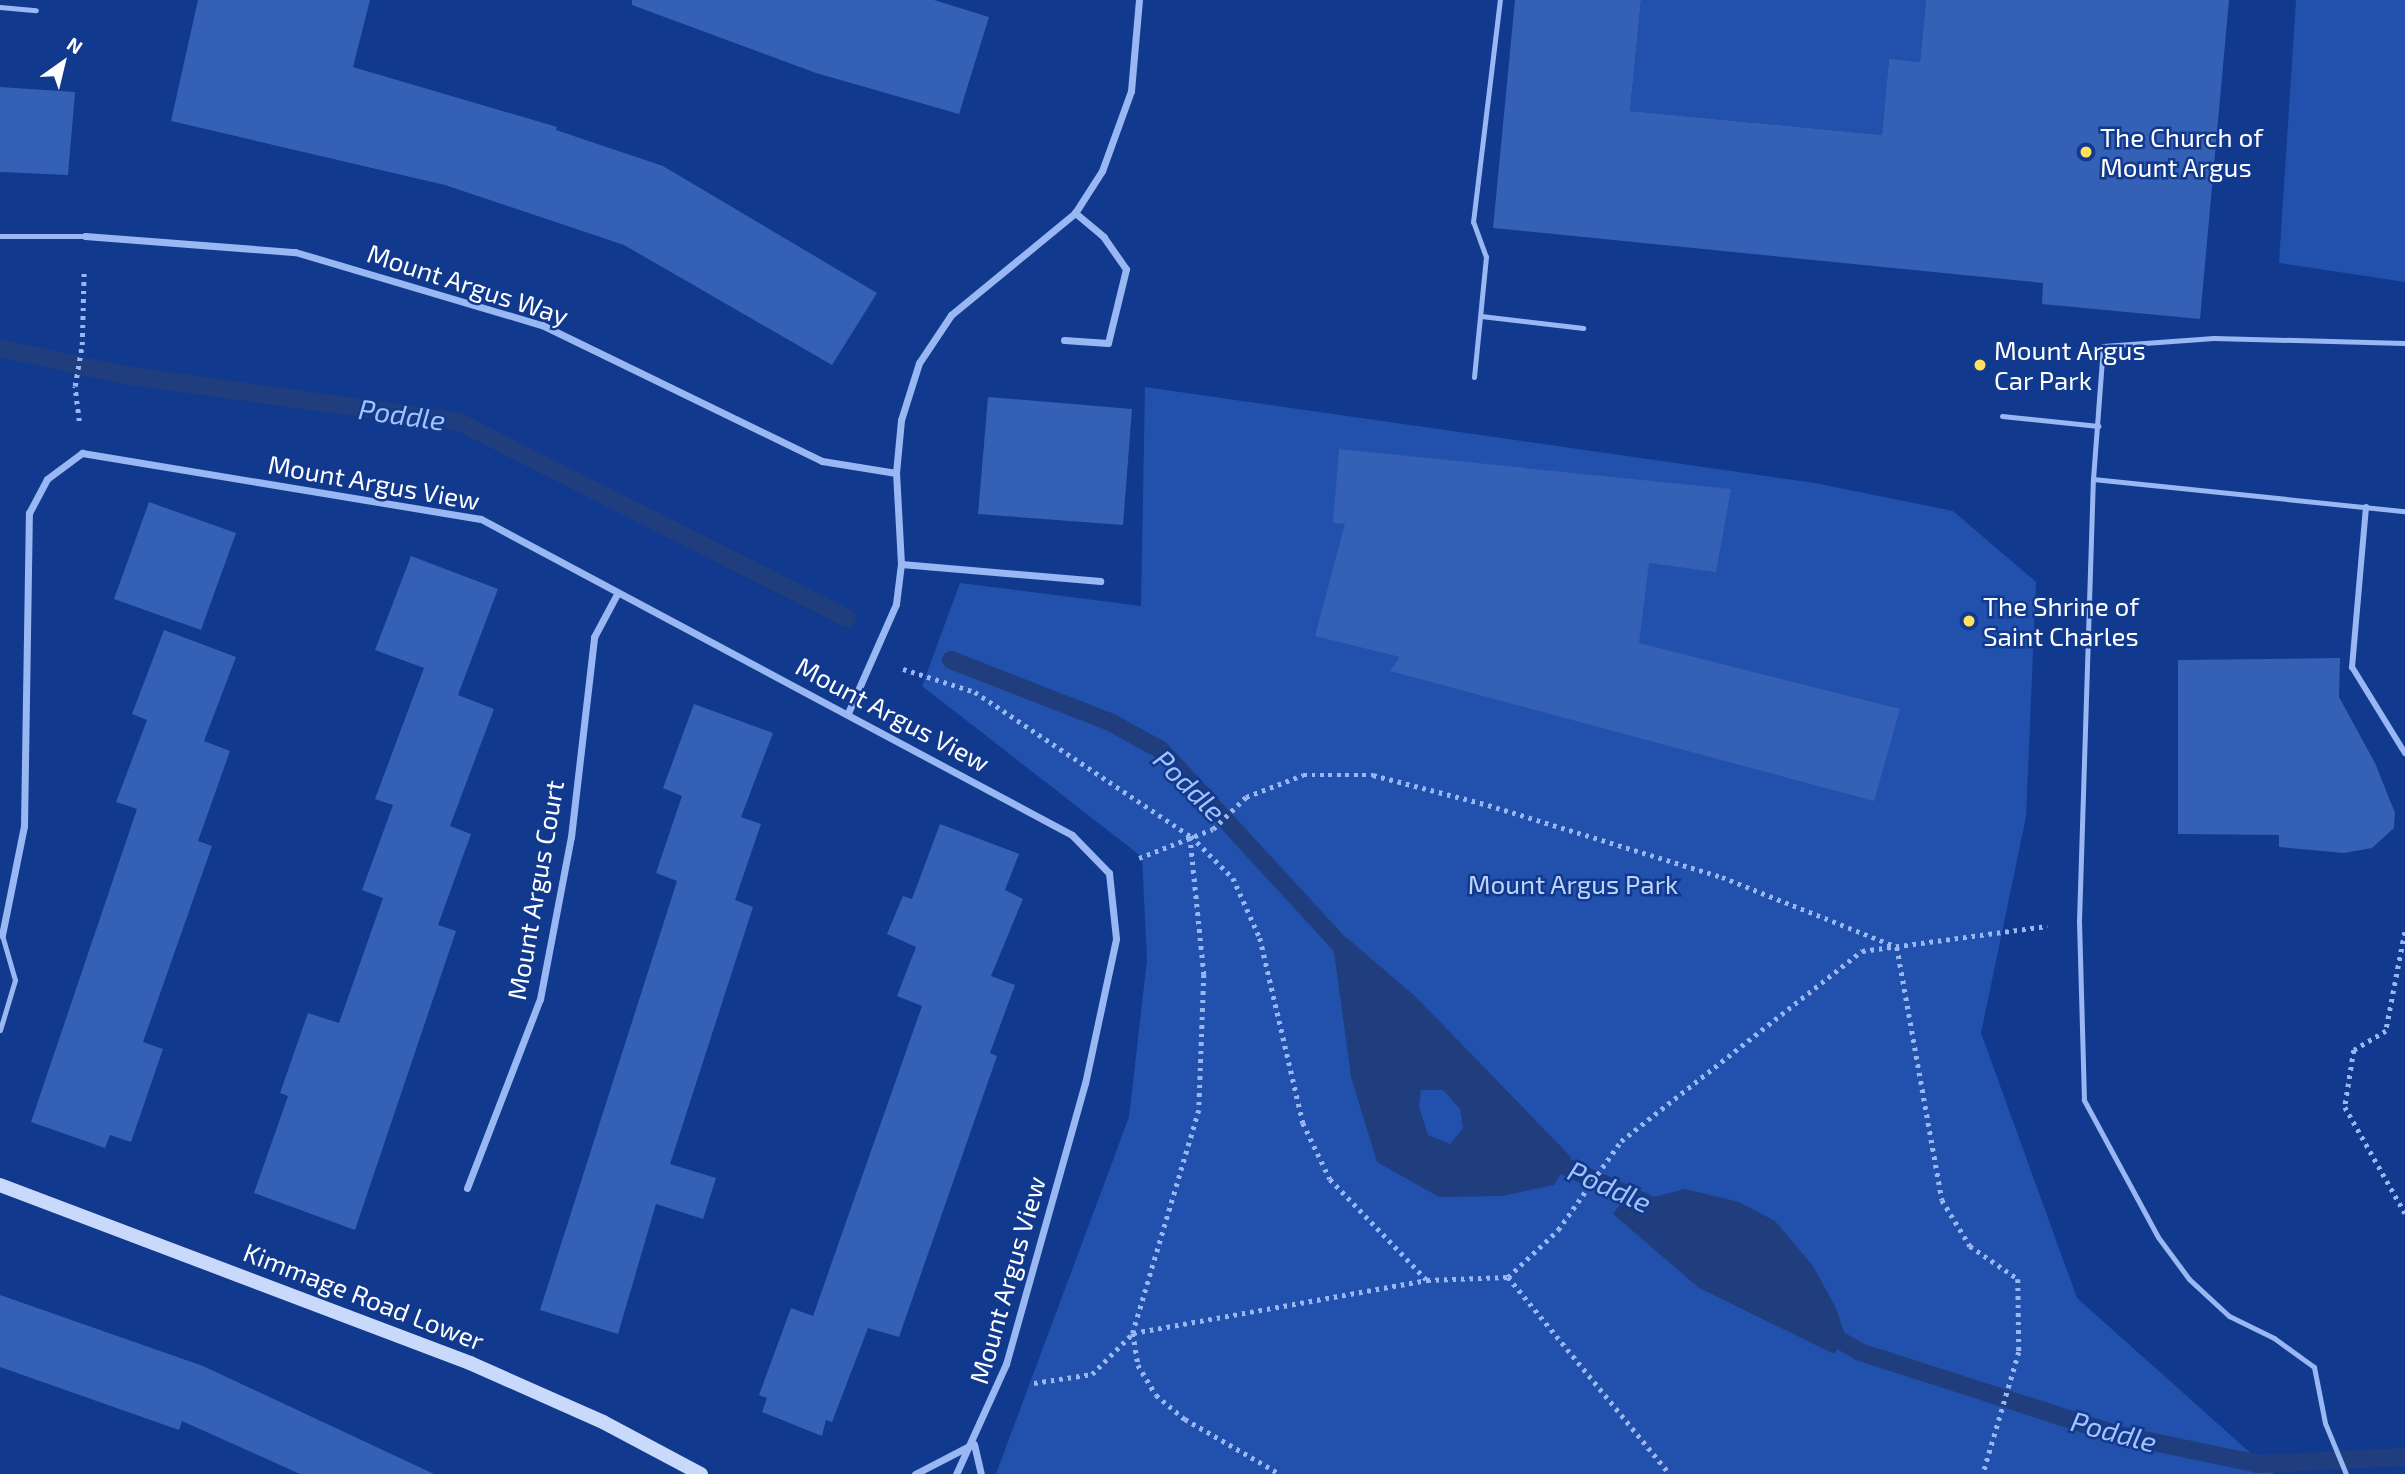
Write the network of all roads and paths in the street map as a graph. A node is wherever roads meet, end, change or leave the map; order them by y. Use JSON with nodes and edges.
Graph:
{"nodes":[{"id":1,"x":1139,"y":0,"type":"edge"},
{"id":2,"x":1500,"y":0,"type":"edge"},
{"id":3,"x":0,"y":7,"type":"edge"},
{"id":4,"x":36,"y":9,"type":"dead end"},
{"id":5,"x":1075,"y":213,"type":"junction"},
{"id":6,"x":0,"y":236,"type":"edge"},
{"id":7,"x":85,"y":236,"type":"junction"},
{"id":8,"x":1481,"y":316,"type":"junction"},
{"id":9,"x":1583,"y":328,"type":"dead end"},
{"id":10,"x":1064,"y":340,"type":"dead end"},
{"id":11,"x":2405,"y":342,"type":"edge"},
{"id":12,"x":1474,"y":377,"type":"dead end"},
{"id":13,"x":75,"y":386,"type":"dead end"},
{"id":14,"x":2002,"y":416,"type":"dead end"},
{"id":15,"x":2098,"y":426,"type":"junction"},
{"id":16,"x":896,"y":473,"type":"junction"},
{"id":17,"x":2094,"y":479,"type":"junction"},
{"id":18,"x":2366,"y":507,"type":"junction"},
{"id":19,"x":2405,"y":511,"type":"edge"},
{"id":20,"x":901,"y":564,"type":"junction"},
{"id":21,"x":1100,"y":581,"type":"dead end"},
{"id":22,"x":617,"y":594,"type":"junction"},
{"id":23,"x":865,"y":679,"type":"junction"},
{"id":24,"x":848,"y":713,"type":"junction"},
{"id":25,"x":2405,"y":753,"type":"edge"},
{"id":26,"x":1190,"y":836,"type":"junction"},
{"id":27,"x":1109,"y":873,"type":"junction"},
{"id":28,"x":2079,"y":921,"type":"junction"},
{"id":29,"x":2405,"y":932,"type":"edge"},
{"id":30,"x":2,"y":935,"type":"joint"},
{"id":31,"x":1897,"y":947,"type":"junction"},
{"id":32,"x":0,"y":1030,"type":"edge"},
{"id":33,"x":0,"y":1185,"type":"edge"},
{"id":34,"x":467,"y":1188,"type":"dead end"},
{"id":35,"x":2405,"y":1213,"type":"edge"},
{"id":36,"x":1508,"y":1277,"type":"junction"},
{"id":37,"x":1427,"y":1280,"type":"junction"},
{"id":38,"x":1133,"y":1333,"type":"junction"},
{"id":39,"x":1006,"y":1364,"type":"junction"},
{"id":40,"x":974,"y":1444,"type":"junction"},
{"id":41,"x":701,"y":1474,"type":"edge"},
{"id":42,"x":915,"y":1474,"type":"edge"},
{"id":43,"x":956,"y":1474,"type":"edge"},
{"id":44,"x":981,"y":1474,"type":"edge"},
{"id":45,"x":1280,"y":1474,"type":"edge"},
{"id":46,"x":1671,"y":1474,"type":"edge"},
{"id":47,"x":1983,"y":1474,"type":"edge"},
{"id":48,"x":2346,"y":1474,"type":"edge"}],
"edges":[{"from":1,"to":5,"type":"street"},
{"from":2,"to":8,"type":"lane"},
{"from":3,"to":4,"type":"lane"},
{"from":5,"to":10,"type":"street"},
{"from":5,"to":16,"type":"street"},
{"from":6,"to":7,"type":"lane"},
{"from":7,"to":13,"type":"path"},
{"from":7,"to":16,"type":"street","name":"Mount Argus Way"},
{"from":8,"to":9,"type":"lane"},
{"from":8,"to":12,"type":"lane"},
{"from":11,"to":15,"type":"lane"},
{"from":14,"to":15,"type":"lane"},
{"from":15,"to":17,"type":"lane"},
{"from":16,"to":20,"type":"street"},
{"from":17,"to":18,"type":"lane"},
{"from":17,"to":28,"type":"lane"},
{"from":18,"to":19,"type":"lane"},
{"from":18,"to":25,"type":"street"},
{"from":20,"to":21,"type":"street"},
{"from":20,"to":23,"type":"street"},
{"from":22,"to":24,"type":"street","name":"Mount Argus View"},
{"from":22,"to":30,"type":"street","name":"Mount Argus View"},
{"from":22,"to":34,"type":"street","name":"Mount Argus Court"},
{"from":23,"to":24,"type":"street"},
{"from":23,"to":26,"type":"path"},
{"from":24,"to":27,"type":"street","name":"Mount Argus View"},
{"from":26,"to":27,"type":"path"},
{"from":26,"to":31,"type":"path"},
{"from":26,"to":37,"type":"path"},
{"from":26,"to":38,"type":"path"},
{"from":27,"to":39,"type":"street","name":"Mount Argus View"},
{"from":28,"to":31,"type":"path"},
{"from":28,"to":48,"type":"lane"},
{"from":29,"to":35,"type":"path"},
{"from":30,"to":32,"type":"lane"},
{"from":31,"to":36,"type":"path"},
{"from":31,"to":47,"type":"path"},
{"from":33,"to":41,"type":"main road","name":"Kimmage Road Lower"},
{"from":36,"to":37,"type":"path"},
{"from":36,"to":46,"type":"path"},
{"from":37,"to":38,"type":"path"},
{"from":38,"to":39,"type":"path"},
{"from":38,"to":45,"type":"path"},
{"from":39,"to":40,"type":"street","name":"Mount Argus View"},
{"from":40,"to":42,"type":"street"},
{"from":40,"to":43,"type":"street","name":"Mount Argus View"},
{"from":40,"to":44,"type":"street"}]}
